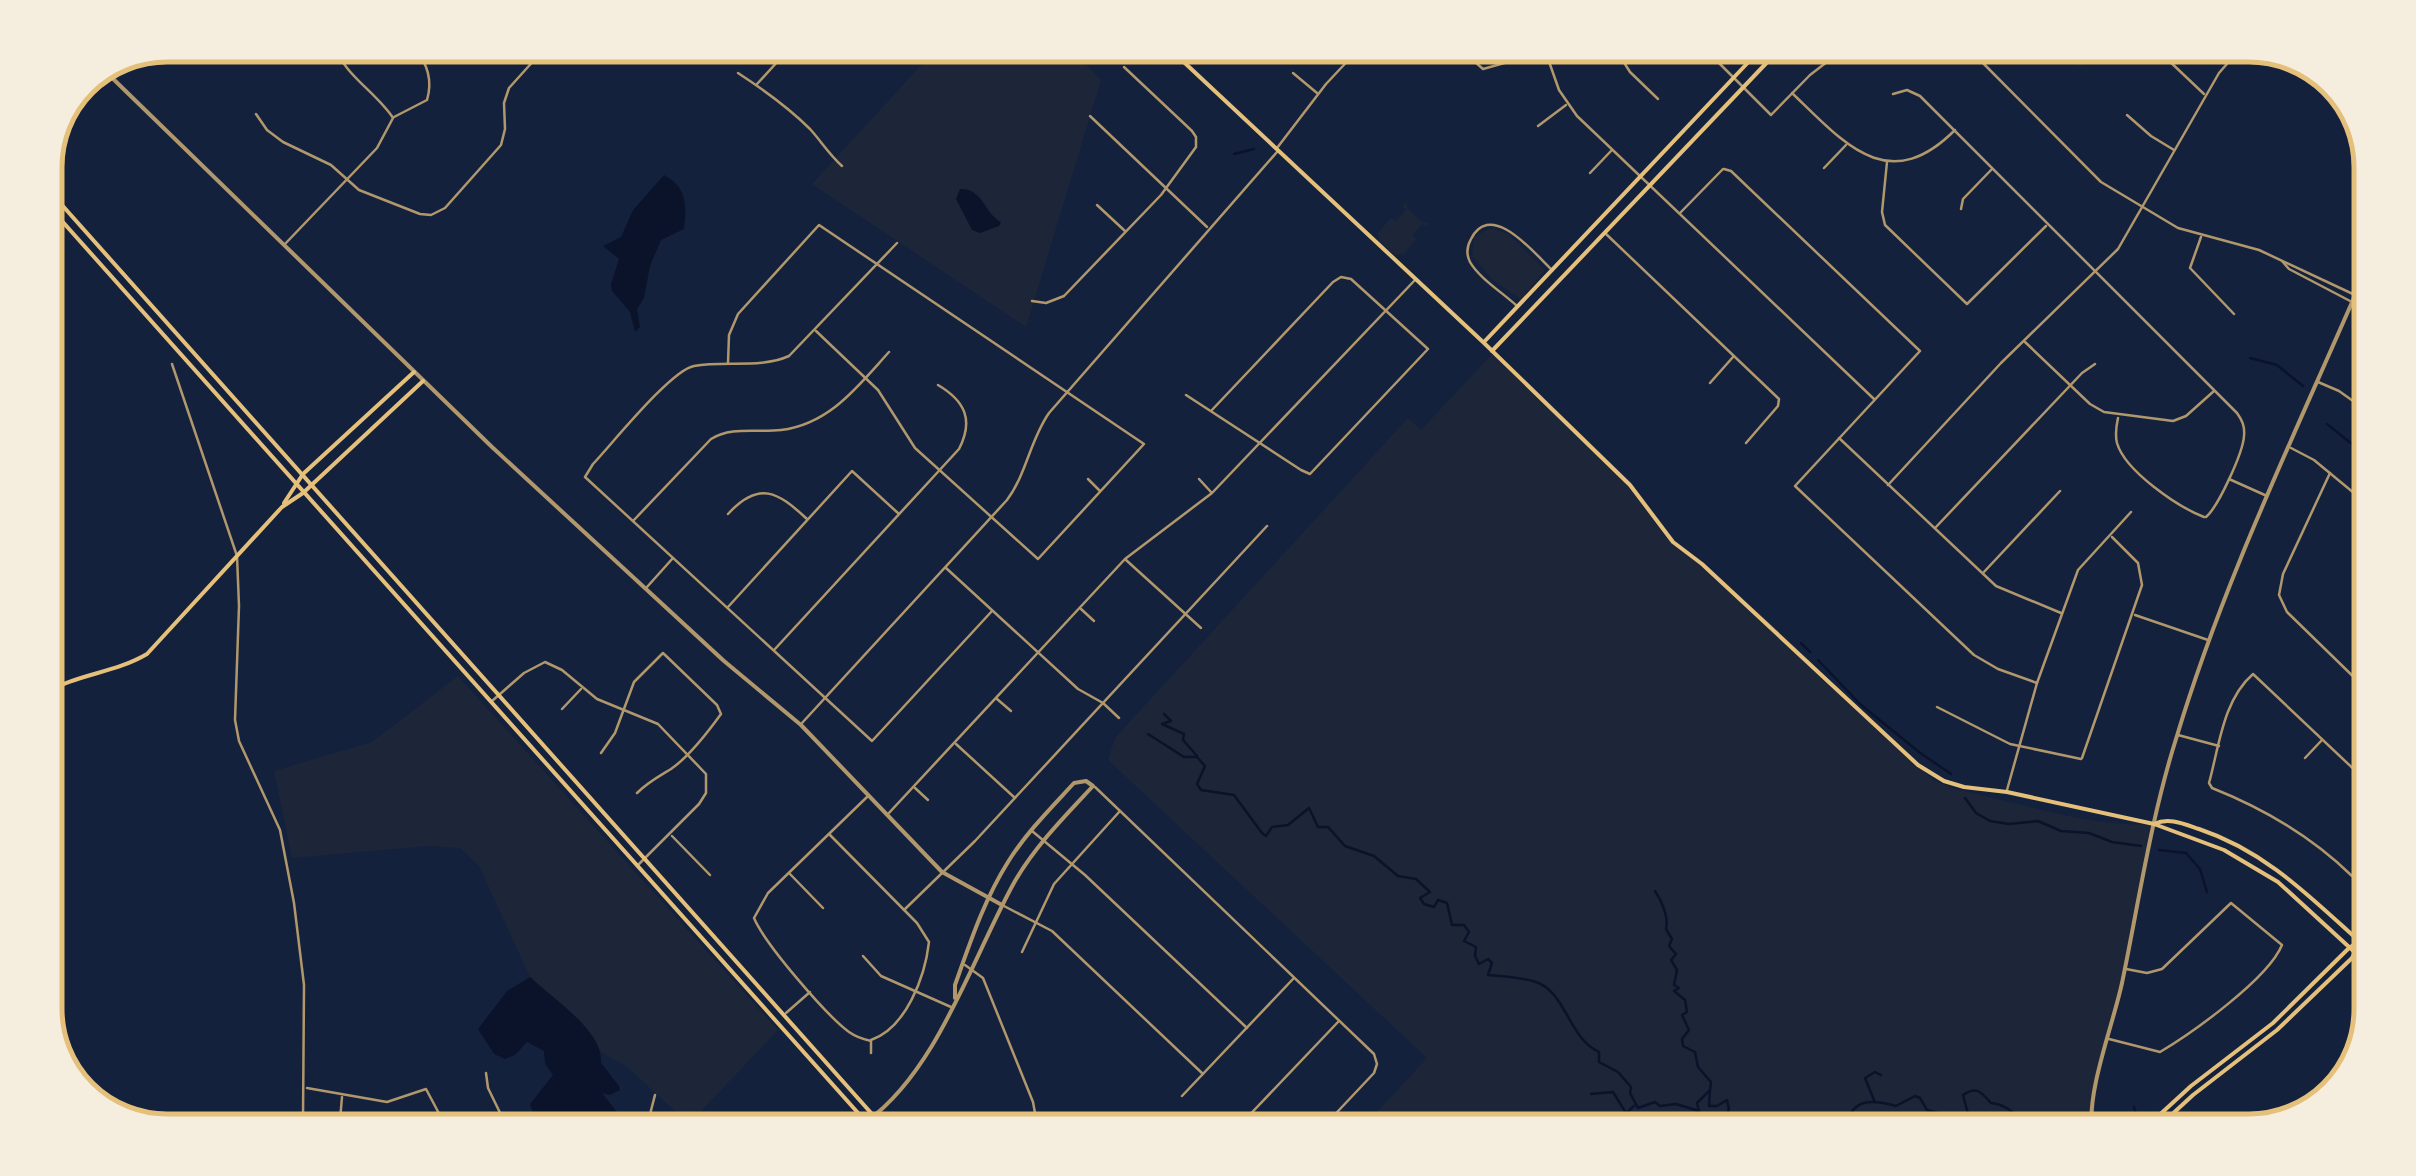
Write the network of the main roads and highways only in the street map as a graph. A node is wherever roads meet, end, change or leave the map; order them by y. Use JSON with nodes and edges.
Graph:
{"nodes":[{"id":1,"x":1184,"y":62,"type":"edge"},
{"id":2,"x":1748,"y":62,"type":"edge"},
{"id":3,"x":1767,"y":62,"type":"edge"},
{"id":4,"x":63,"y":206,"type":"edge"},
{"id":5,"x":63,"y":222,"type":"edge"},
{"id":6,"x":1546,"y":277,"type":"junction"},
{"id":7,"x":1554,"y":285,"type":"junction"},
{"id":8,"x":1520,"y":304,"type":"junction"},
{"id":9,"x":1531,"y":310,"type":"junction"},
{"id":10,"x":1483,"y":342,"type":"junction"},
{"id":11,"x":1492,"y":351,"type":"junction"},
{"id":12,"x":414,"y":372,"type":"road end"},
{"id":13,"x":424,"y":382,"type":"road end"},
{"id":14,"x":303,"y":474,"type":"junction"},
{"id":15,"x":294,"y":483,"type":"junction"},
{"id":16,"x":313,"y":484,"type":"junction"},
{"id":17,"x":302,"y":494,"type":"junction"},
{"id":18,"x":282,"y":508,"type":"junction"},
{"id":19,"x":63,"y":683,"type":"edge"},
{"id":20,"x":2154,"y":824,"type":"junction"},
{"id":21,"x":2266,"y":861,"type":"junction"},
{"id":22,"x":2260,"y":870,"type":"junction"},
{"id":23,"x":2354,"y":935,"type":"edge"},
{"id":24,"x":2354,"y":945,"type":"edge"},
{"id":25,"x":2349,"y":948,"type":"junction"},
{"id":26,"x":2354,"y":952,"type":"edge"},
{"id":27,"x":2354,"y":959,"type":"edge"},
{"id":28,"x":858,"y":1114,"type":"edge"},
{"id":29,"x":872,"y":1114,"type":"edge"},
{"id":30,"x":2160,"y":1114,"type":"edge"},
{"id":31,"x":2172,"y":1114,"type":"edge"}],
"edges":[{"from":1,"to":10,"type":"main road"},
{"from":2,"to":6,"type":"main road"},
{"from":3,"to":7,"type":"main road"},
{"from":4,"to":14,"type":"main road"},
{"from":5,"to":15,"type":"main road"},
{"from":6,"to":7,"type":"main road"},
{"from":6,"to":8,"type":"main road"},
{"from":7,"to":9,"type":"main road"},
{"from":8,"to":9,"type":"main road"},
{"from":8,"to":10,"type":"main road"},
{"from":9,"to":11,"type":"main road"},
{"from":10,"to":11,"type":"main road"},
{"from":11,"to":20,"type":"main road"},
{"from":12,"to":14,"type":"main road"},
{"from":13,"to":16,"type":"main road"},
{"from":14,"to":15,"type":"main road"},
{"from":14,"to":16,"type":"main road"},
{"from":15,"to":17,"type":"main road"},
{"from":15,"to":18,"type":"main road"},
{"from":16,"to":17,"type":"main road"},
{"from":16,"to":29,"type":"main road"},
{"from":17,"to":18,"type":"main road"},
{"from":17,"to":28,"type":"main road"},
{"from":18,"to":19,"type":"main road"},
{"from":20,"to":21,"type":"main road"},
{"from":20,"to":22,"type":"main road"},
{"from":21,"to":22,"type":"main road"},
{"from":21,"to":23,"type":"main road"},
{"from":22,"to":25,"type":"main road"},
{"from":24,"to":25,"type":"main road"},
{"from":25,"to":26,"type":"main road"},
{"from":25,"to":30,"type":"main road"},
{"from":27,"to":31,"type":"main road"}]}
